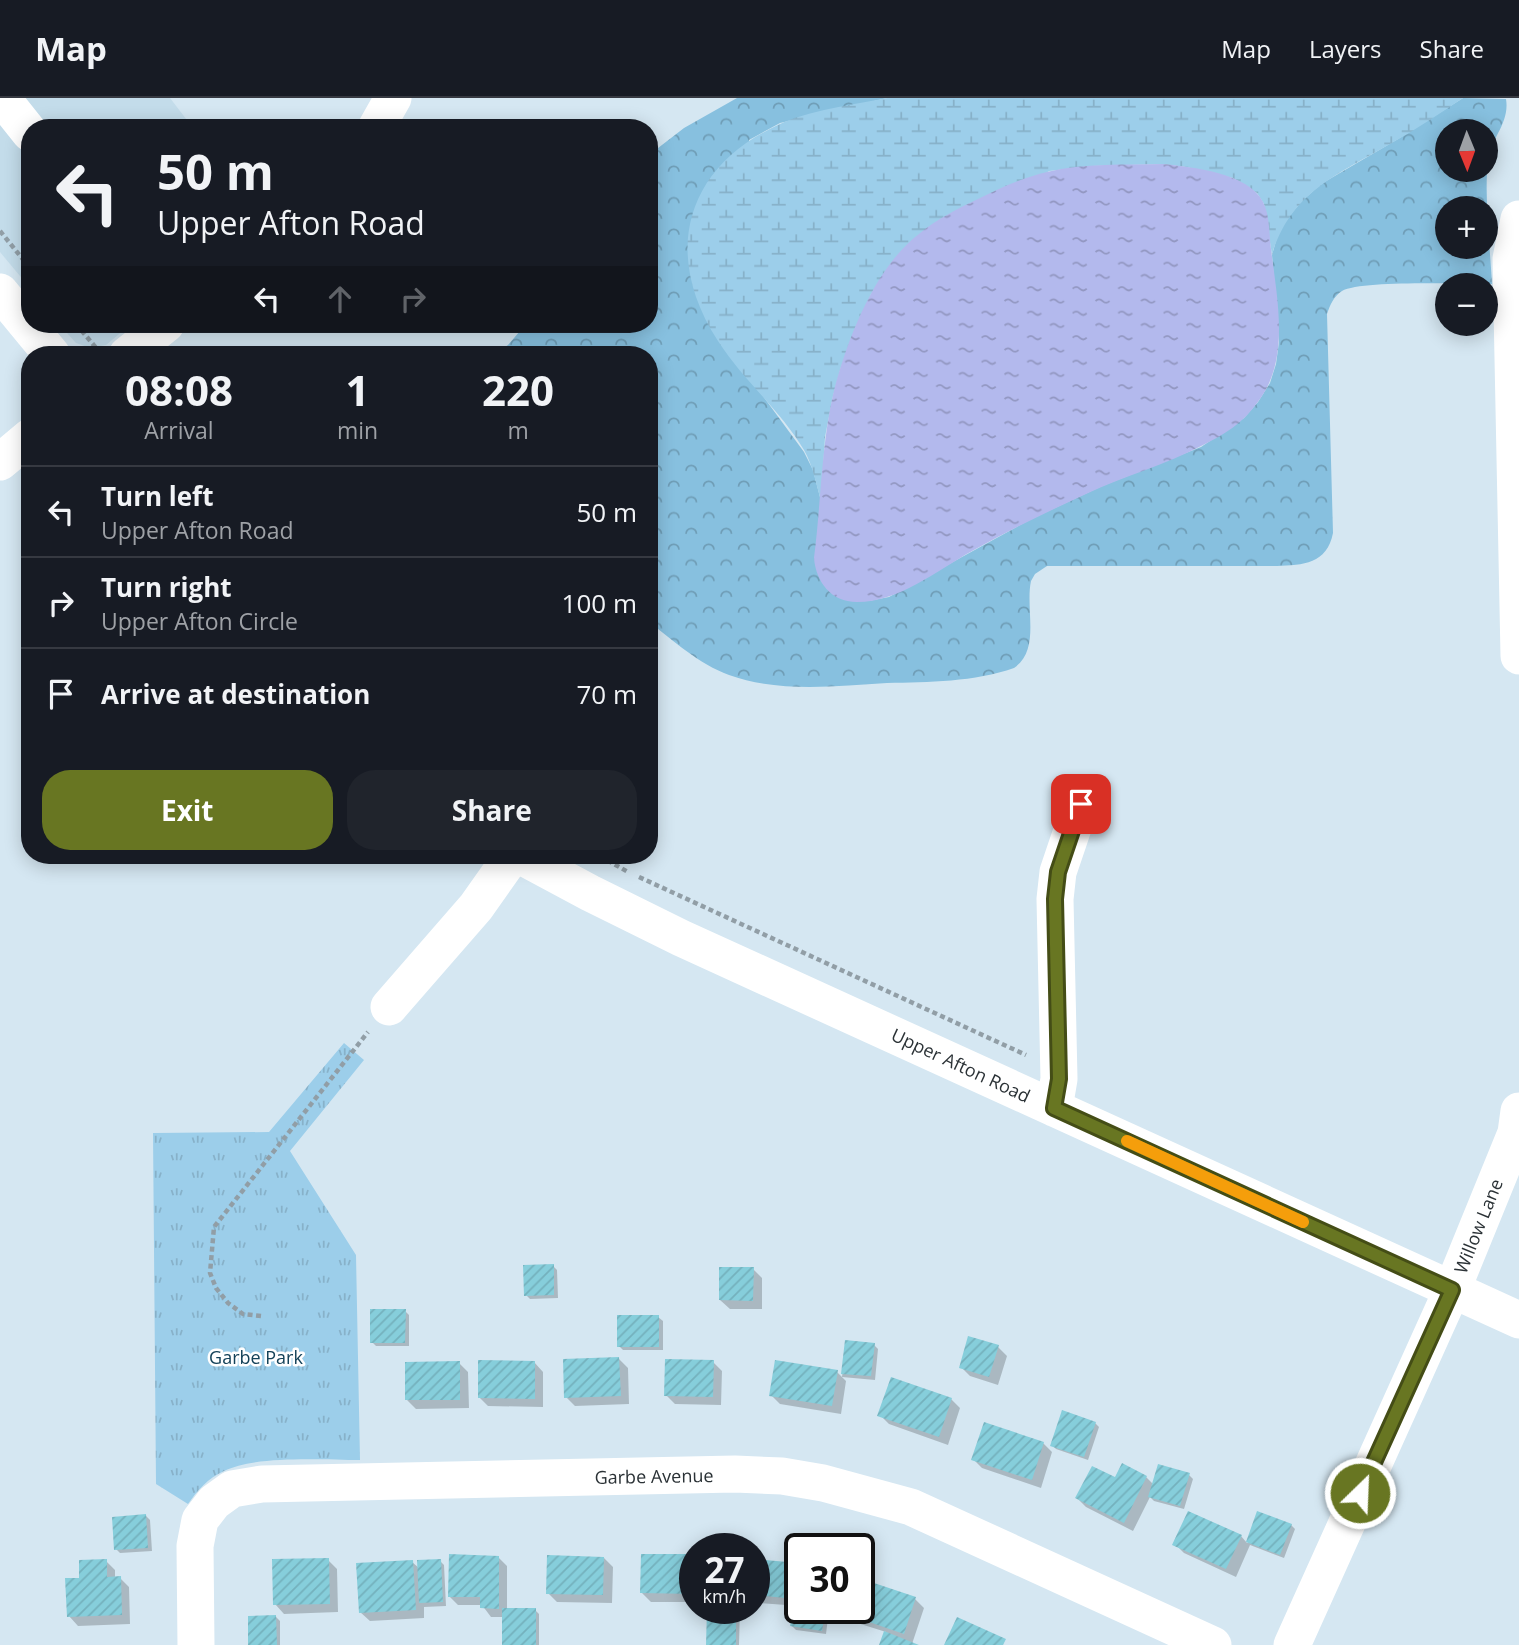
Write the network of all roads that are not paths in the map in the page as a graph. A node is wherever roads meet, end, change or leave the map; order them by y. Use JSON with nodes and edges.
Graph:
{"nodes":[{"id":1,"x":2,"y":98,"type":"edge"},
{"id":2,"x":393,"y":98,"type":"edge"},
{"id":3,"x":381,"y":119,"type":"edge"},
{"id":4,"x":21,"y":122,"type":"edge"},
{"id":5,"x":1519,"y":219,"type":"edge"},
{"id":6,"x":0,"y":292,"type":"edge"},
{"id":7,"x":21,"y":317,"type":"edge"},
{"id":8,"x":155,"y":333,"type":"edge"},
{"id":9,"x":138,"y":346,"type":"edge"},
{"id":10,"x":21,"y":444,"type":"edge"},
{"id":11,"x":0,"y":461,"type":"edge"},
{"id":12,"x":1519,"y":656,"type":"edge"},
{"id":13,"x":1081,"y":804,"type":"dead end"},
{"id":14,"x":506,"y":864,"type":"edge"},
{"id":15,"x":536,"y":864,"type":"edge"},
{"id":16,"x":389,"y":1007,"type":"road end"},
{"id":17,"x":1054,"y":1108,"type":"junction"},
{"id":18,"x":1519,"y":1111,"type":"edge"},
{"id":19,"x":1452,"y":1290,"type":"junction"},
{"id":20,"x":1519,"y":1320,"type":"edge"},
{"id":21,"x":196,"y":1645,"type":"edge"},
{"id":22,"x":1213,"y":1645,"type":"edge"},
{"id":23,"x":1292,"y":1645,"type":"edge"}],
"edges":[{"from":1,"to":4,"type":"street"},
{"from":2,"to":3,"type":"street"},
{"from":5,"to":12,"type":"street"},
{"from":6,"to":7,"type":"street"},
{"from":8,"to":9,"type":"street"},
{"from":10,"to":11,"type":"street"},
{"from":13,"to":17,"type":"street"},
{"from":14,"to":16,"type":"street"},
{"from":15,"to":17,"type":"street","name":"Upper Afton Road"},
{"from":17,"to":19,"type":"street","name":"Upper Afton Road"},
{"from":18,"to":19,"type":"street","name":"Willow Lane"},
{"from":19,"to":20,"type":"street","name":"Upper Afton Road"},
{"from":19,"to":23,"type":"street","name":"Willow Lane"},
{"from":21,"to":22,"type":"street","name":"Garbe Avenue"}]}
